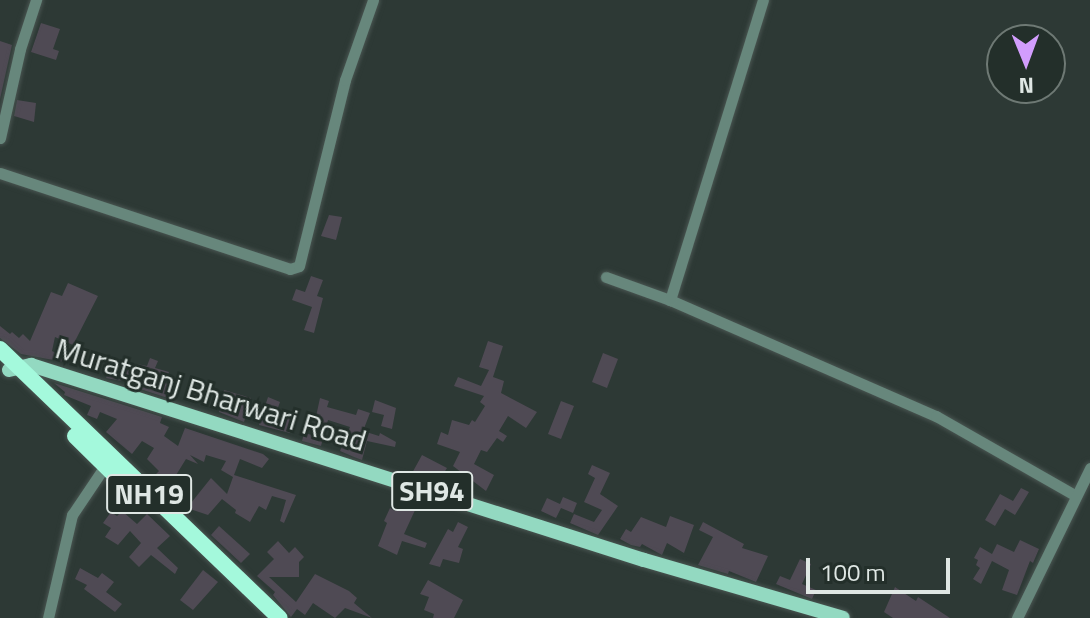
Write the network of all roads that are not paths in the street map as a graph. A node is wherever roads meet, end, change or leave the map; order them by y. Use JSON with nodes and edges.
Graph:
{"nodes":[{"id":1,"x":36,"y":0,"type":"edge"},
{"id":2,"x":373,"y":0,"type":"edge"},
{"id":3,"x":763,"y":0,"type":"edge"},
{"id":4,"x":0,"y":138,"type":"edge"},
{"id":5,"x":0,"y":173,"type":"edge"},
{"id":6,"x":606,"y":277,"type":"dead end"},
{"id":7,"x":670,"y":300,"type":"junction"},
{"id":8,"x":0,"y":349,"type":"edge"},
{"id":9,"x":11,"y":369,"type":"edge"},
{"id":10,"x":108,"y":461,"type":"junction"},
{"id":11,"x":1090,"y":468,"type":"edge"},
{"id":12,"x":1076,"y":496,"type":"junction"},
{"id":13,"x":838,"y":617,"type":"edge"},
{"id":14,"x":48,"y":618,"type":"edge"},
{"id":15,"x":264,"y":618,"type":"edge"},
{"id":16,"x":280,"y":618,"type":"edge"},
{"id":17,"x":1017,"y":618,"type":"edge"}],
"edges":[{"from":1,"to":4,"type":"street"},
{"from":2,"to":5,"type":"street"},
{"from":3,"to":7,"type":"street"},
{"from":6,"to":7,"type":"street"},
{"from":7,"to":12,"type":"street"},
{"from":8,"to":9,"type":"highway","number":"NH19"},
{"from":9,"to":10,"type":"highway","number":"NH19"},
{"from":9,"to":13,"type":"main road","name":"Muratganj Bharwari Road","number":"SH94"},
{"from":10,"to":14,"type":"street"},
{"from":10,"to":15,"type":"highway","number":"NH19"},
{"from":10,"to":16,"type":"highway","number":"NH19"},
{"from":11,"to":12,"type":"street"},
{"from":12,"to":17,"type":"street"}]}
